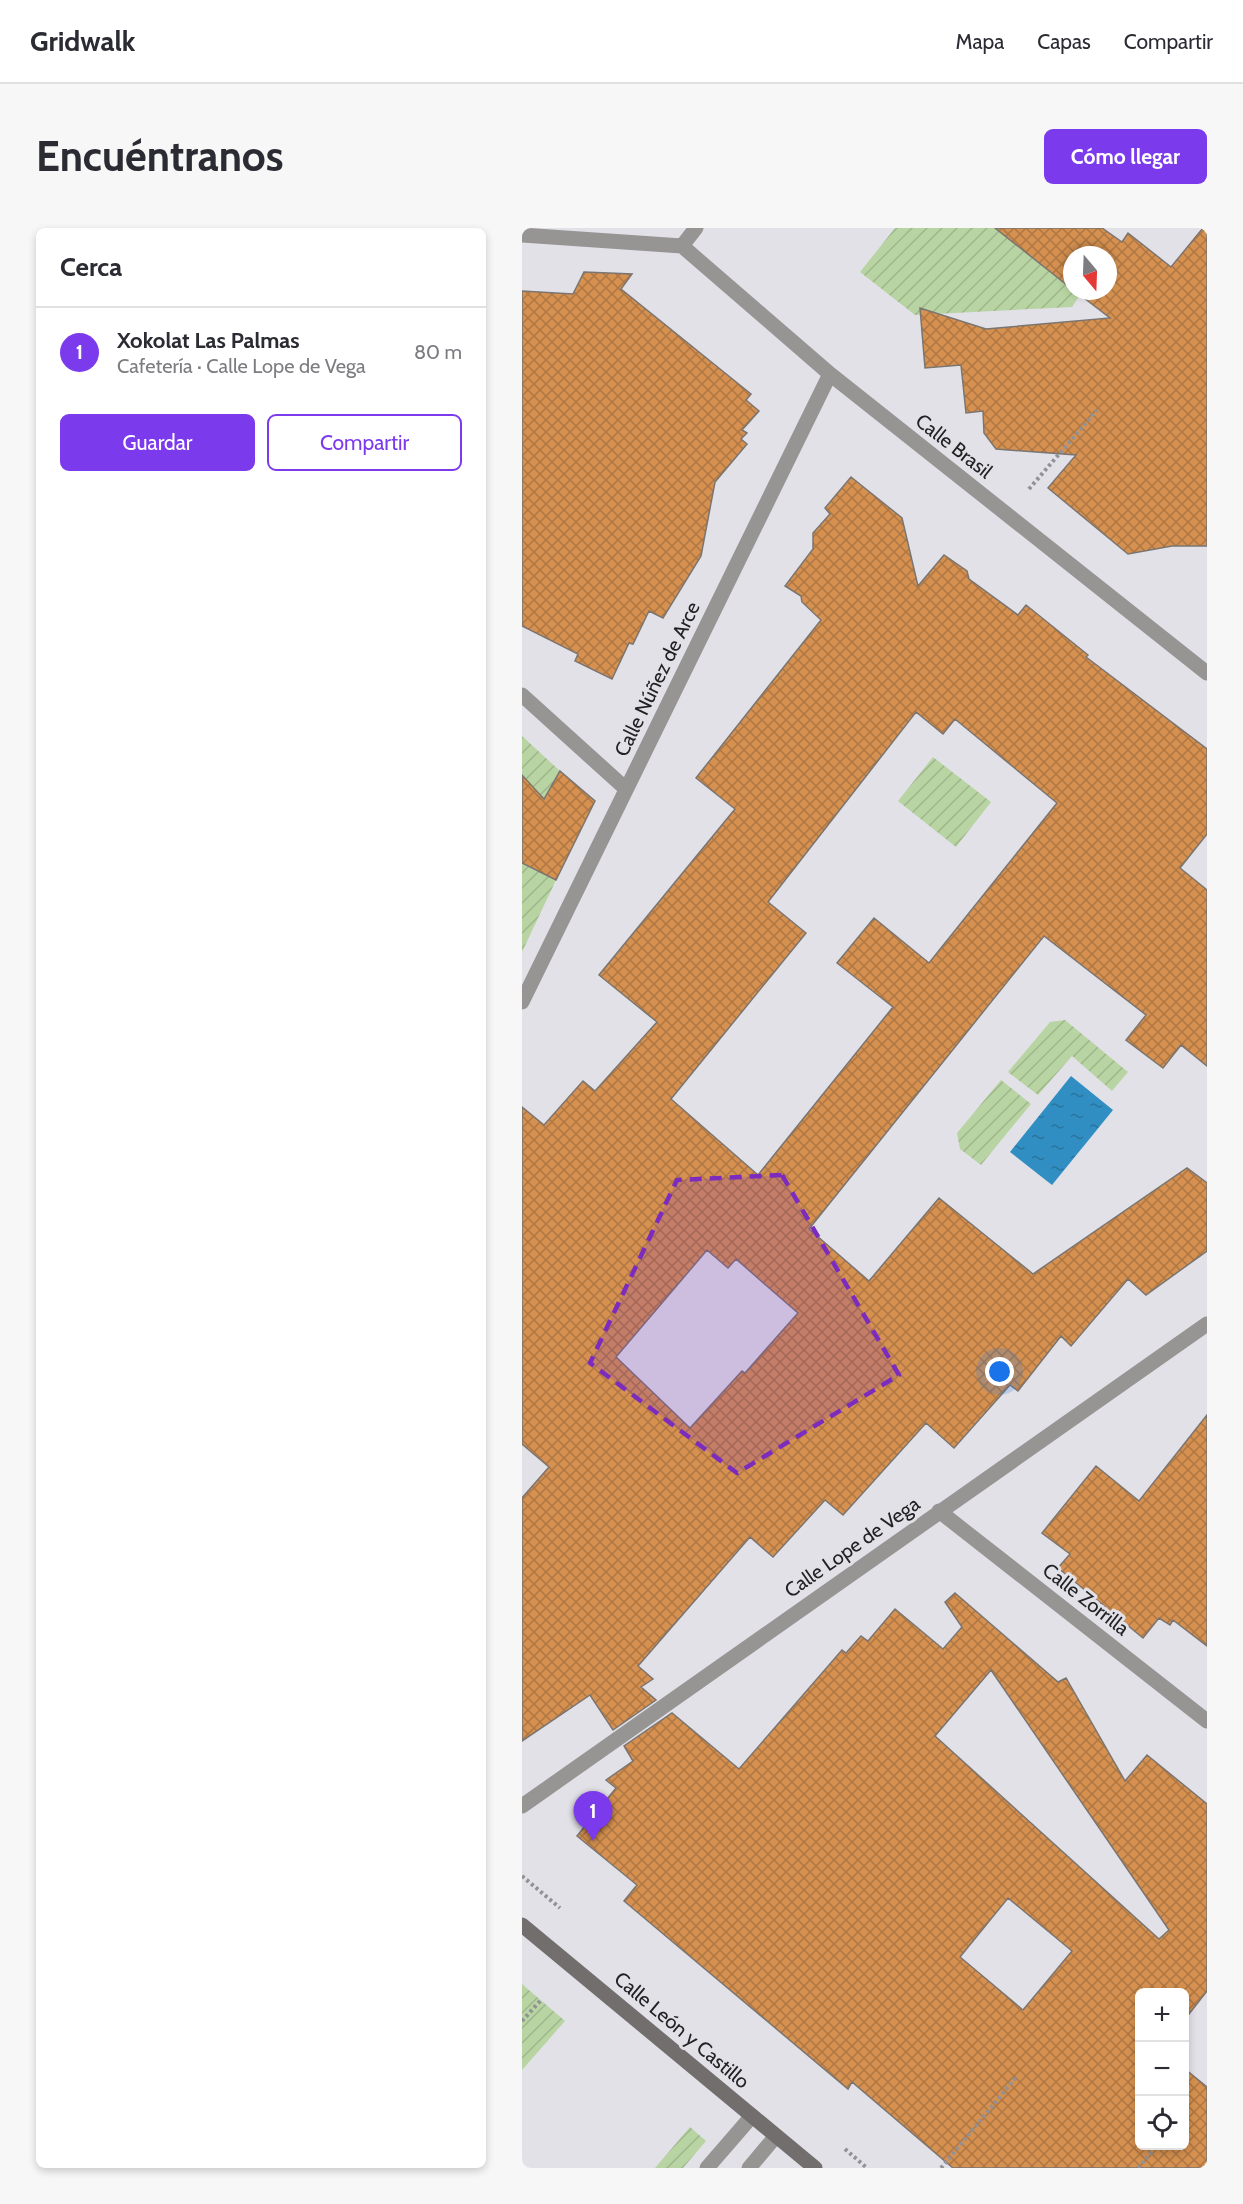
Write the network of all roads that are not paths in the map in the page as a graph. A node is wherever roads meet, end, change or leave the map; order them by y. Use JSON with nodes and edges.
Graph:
{"nodes":[{"id":1,"x":696,"y":228,"type":"edge"},
{"id":2,"x":522,"y":235,"type":"edge"},
{"id":3,"x":681,"y":246,"type":"junction"},
{"id":4,"x":830,"y":374,"type":"junction"},
{"id":5,"x":1207,"y":673,"type":"edge"},
{"id":6,"x":522,"y":694,"type":"edge"},
{"id":7,"x":626,"y":789,"type":"junction"},
{"id":8,"x":522,"y":1002,"type":"edge"},
{"id":9,"x":1207,"y":1324,"type":"edge"},
{"id":10,"x":939,"y":1511,"type":"junction"},
{"id":11,"x":1207,"y":1721,"type":"edge"},
{"id":12,"x":522,"y":1806,"type":"edge"},
{"id":13,"x":522,"y":1925,"type":"edge"},
{"id":14,"x":752,"y":2116,"type":"junction"},
{"id":15,"x":776,"y":2136,"type":"junction"},
{"id":16,"x":707,"y":2168,"type":"edge"},
{"id":17,"x":749,"y":2168,"type":"edge"},
{"id":18,"x":814,"y":2168,"type":"edge"}],
"edges":[{"from":1,"to":3,"type":"street"},
{"from":2,"to":3,"type":"street"},
{"from":3,"to":4,"type":"street","name":"Calle Brasil"},
{"from":4,"to":5,"type":"street","name":"Calle Brasil"},
{"from":4,"to":7,"type":"street","name":"Calle Núñez de Arce"},
{"from":6,"to":7,"type":"street"},
{"from":7,"to":8,"type":"street","name":"Calle Núñez de Arce"},
{"from":9,"to":10,"type":"street","name":"Calle Lope de Vega"},
{"from":10,"to":11,"type":"street","name":"Calle Zorrilla"},
{"from":10,"to":12,"type":"street","name":"Calle Lope de Vega"},
{"from":13,"to":14,"type":"street","name":"Calle León y Castillo"},
{"from":14,"to":15,"type":"street","name":"Calle León y Castillo"},
{"from":14,"to":16,"type":"street"},
{"from":15,"to":17,"type":"street"},
{"from":15,"to":18,"type":"street","name":"Calle León y Castillo"}]}
